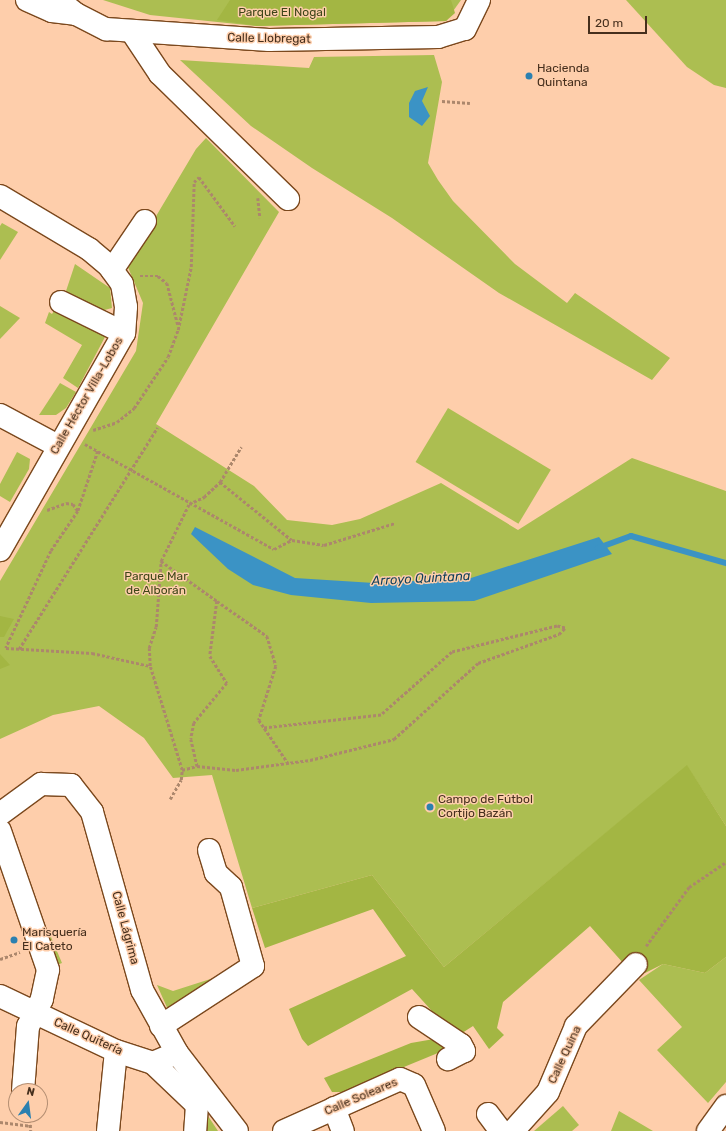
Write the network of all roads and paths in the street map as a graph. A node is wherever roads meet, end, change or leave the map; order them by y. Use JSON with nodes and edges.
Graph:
{"nodes":[{"id":1,"x":27,"y":0,"type":"edge"},
{"id":2,"x":58,"y":0,"type":"edge"},
{"id":3,"x":479,"y":0,"type":"edge"},
{"id":4,"x":76,"y":14,"type":"junction"},
{"id":5,"x":132,"y":32,"type":"junction"},
{"id":6,"x":442,"y":101,"type":"dead end"},
{"id":7,"x":470,"y":103,"type":"dead end"},
{"id":8,"x":260,"y":192,"type":"dead end"},
{"id":9,"x":288,"y":199,"type":"dead end"},
{"id":10,"x":3,"y":204,"type":"edge"},
{"id":11,"x":260,"y":218,"type":"dead end"},
{"id":12,"x":145,"y":221,"type":"dead end"},
{"id":13,"x":235,"y":226,"type":"dead end"},
{"id":14,"x":112,"y":270,"type":"junction"},
{"id":15,"x":134,"y":279,"type":"dead end"},
{"id":16,"x":61,"y":302,"type":"dead end"},
{"id":17,"x":178,"y":330,"type":"junction"},
{"id":18,"x":124,"y":333,"type":"junction"},
{"id":19,"x":0,"y":415,"type":"edge"},
{"id":20,"x":157,"y":428,"type":"dead end"},
{"id":21,"x":86,"y":429,"type":"dead end"},
{"id":22,"x":79,"y":441,"type":"dead end"},
{"id":23,"x":58,"y":446,"type":"junction"},
{"id":24,"x":241,"y":447,"type":"dead end"},
{"id":25,"x":98,"y":451,"type":"junction"},
{"id":26,"x":131,"y":470,"type":"junction"},
{"id":27,"x":220,"y":482,"type":"junction"},
{"id":28,"x":189,"y":504,"type":"junction"},
{"id":29,"x":78,"y":511,"type":"junction"},
{"id":30,"x":40,"y":513,"type":"dead end"},
{"id":31,"x":395,"y":523,"type":"dead end"},
{"id":32,"x":292,"y":540,"type":"junction"},
{"id":33,"x":0,"y":550,"type":"edge"},
{"id":34,"x":161,"y":561,"type":"junction"},
{"id":35,"x":217,"y":601,"type":"junction"},
{"id":36,"x":20,"y":649,"type":"junction"},
{"id":37,"x":150,"y":666,"type":"junction"},
{"id":38,"x":264,"y":728,"type":"junction"},
{"id":39,"x":288,"y":763,"type":"junction"},
{"id":40,"x":198,"y":766,"type":"junction"},
{"id":41,"x":182,"y":770,"type":"junction"},
{"id":42,"x":170,"y":798,"type":"dead end"},
{"id":43,"x":0,"y":814,"type":"edge"},
{"id":44,"x":0,"y":831,"type":"edge"},
{"id":45,"x":209,"y":850,"type":"dead end"},
{"id":46,"x":726,"y":862,"type":"edge"},
{"id":47,"x":636,"y":964,"type":"joint"},
{"id":48,"x":0,"y":996,"type":"edge"},
{"id":49,"x":35,"y":1013,"type":"junction"},
{"id":50,"x":419,"y":1017,"type":"dead end"},
{"id":51,"x":161,"y":1026,"type":"junction"},
{"id":52,"x":116,"y":1051,"type":"junction"},
{"id":53,"x":177,"y":1053,"type":"junction"},
{"id":54,"x":448,"y":1059,"type":"dead end"},
{"id":55,"x":153,"y":1063,"type":"junction"},
{"id":56,"x":24,"y":1083,"type":"edge"},
{"id":57,"x":726,"y":1106,"type":"edge"},
{"id":58,"x":334,"y":1108,"type":"junction"},
{"id":59,"x":488,"y":1114,"type":"dead end"},
{"id":60,"x":0,"y":1122,"type":"edge"},
{"id":61,"x":31,"y":1123,"type":"edge"},
{"id":62,"x":32,"y":1126,"type":"junction"},
{"id":63,"x":31,"y":1131,"type":"edge"},
{"id":64,"x":108,"y":1131,"type":"edge"},
{"id":65,"x":195,"y":1131,"type":"edge"},
{"id":66,"x":237,"y":1131,"type":"edge"},
{"id":67,"x":284,"y":1131,"type":"edge"},
{"id":68,"x":344,"y":1131,"type":"edge"},
{"id":69,"x":434,"y":1131,"type":"edge"},
{"id":70,"x":501,"y":1131,"type":"edge"},
{"id":71,"x":514,"y":1131,"type":"edge"},
{"id":72,"x":708,"y":1131,"type":"edge"}],
"edges":[{"from":1,"to":4,"type":"street","name":"Calle Llobregat"},
{"from":2,"to":4,"type":"street","name":"Calle Llobregat"},
{"from":3,"to":5,"type":"street","name":"Calle Llobregat"},
{"from":4,"to":5,"type":"street","name":"Calle Llobregat"},
{"from":5,"to":9,"type":"street"},
{"from":6,"to":7,"type":"path"},
{"from":8,"to":11,"type":"path"},
{"from":10,"to":14,"type":"street","name":"Calle Héctor Villa-Lobos"},
{"from":12,"to":14,"type":"street"},
{"from":13,"to":17,"type":"path"},
{"from":14,"to":18,"type":"street","name":"Calle Héctor Villa-Lobos"},
{"from":15,"to":17,"type":"path"},
{"from":16,"to":18,"type":"street"},
{"from":17,"to":21,"type":"path"},
{"from":18,"to":23,"type":"street","name":"Calle Héctor Villa-Lobos"},
{"from":19,"to":23,"type":"street"},
{"from":20,"to":26,"type":"path"},
{"from":22,"to":25,"type":"path"},
{"from":23,"to":33,"type":"street","name":"Calle Héctor Villa-Lobos"},
{"from":24,"to":27,"type":"path"},
{"from":25,"to":26,"type":"path"},
{"from":25,"to":29,"type":"path"},
{"from":26,"to":28,"type":"path"},
{"from":26,"to":36,"type":"path"},
{"from":27,"to":28,"type":"path"},
{"from":27,"to":32,"type":"path"},
{"from":28,"to":32,"type":"path"},
{"from":28,"to":34,"type":"path"},
{"from":29,"to":30,"type":"path"},
{"from":29,"to":36,"type":"path"},
{"from":31,"to":32,"type":"path"},
{"from":34,"to":35,"type":"path"},
{"from":34,"to":37,"type":"path"},
{"from":35,"to":38,"type":"path"},
{"from":35,"to":40,"type":"path"},
{"from":36,"to":37,"type":"path"},
{"from":37,"to":41,"type":"path"},
{"from":38,"to":39,"type":"path"},
{"from":38,"to":39,"type":"path"},
{"from":39,"to":40,"type":"path"},
{"from":40,"to":41,"type":"path"},
{"from":41,"to":42,"type":"path"},
{"from":43,"to":51,"type":"street","name":"Calle Lágrima"},
{"from":44,"to":49,"type":"street"},
{"from":45,"to":51,"type":"street"},
{"from":46,"to":47,"type":"path"},
{"from":47,"to":71,"type":"street","name":"Calle Quina"},
{"from":48,"to":49,"type":"street","name":"Calle Quitería"},
{"from":49,"to":52,"type":"street","name":"Calle Quitería"},
{"from":49,"to":56,"type":"street"},
{"from":50,"to":54,"type":"street"},
{"from":51,"to":53,"type":"street","name":"Calle Lágrima"},
{"from":52,"to":55,"type":"street","name":"Calle Quitería"},
{"from":52,"to":64,"type":"street"},
{"from":53,"to":55,"type":"street"},
{"from":53,"to":66,"type":"street","name":"Calle Lágrima"},
{"from":55,"to":65,"type":"street"},
{"from":57,"to":72,"type":"street"},
{"from":58,"to":67,"type":"street","name":"Calle Soleares"},
{"from":58,"to":68,"type":"street"},
{"from":58,"to":69,"type":"street","name":"Calle Soleares"},
{"from":59,"to":70,"type":"street"},
{"from":60,"to":62,"type":"path"},
{"from":61,"to":62,"type":"path"},
{"from":62,"to":63,"type":"path"}]}
